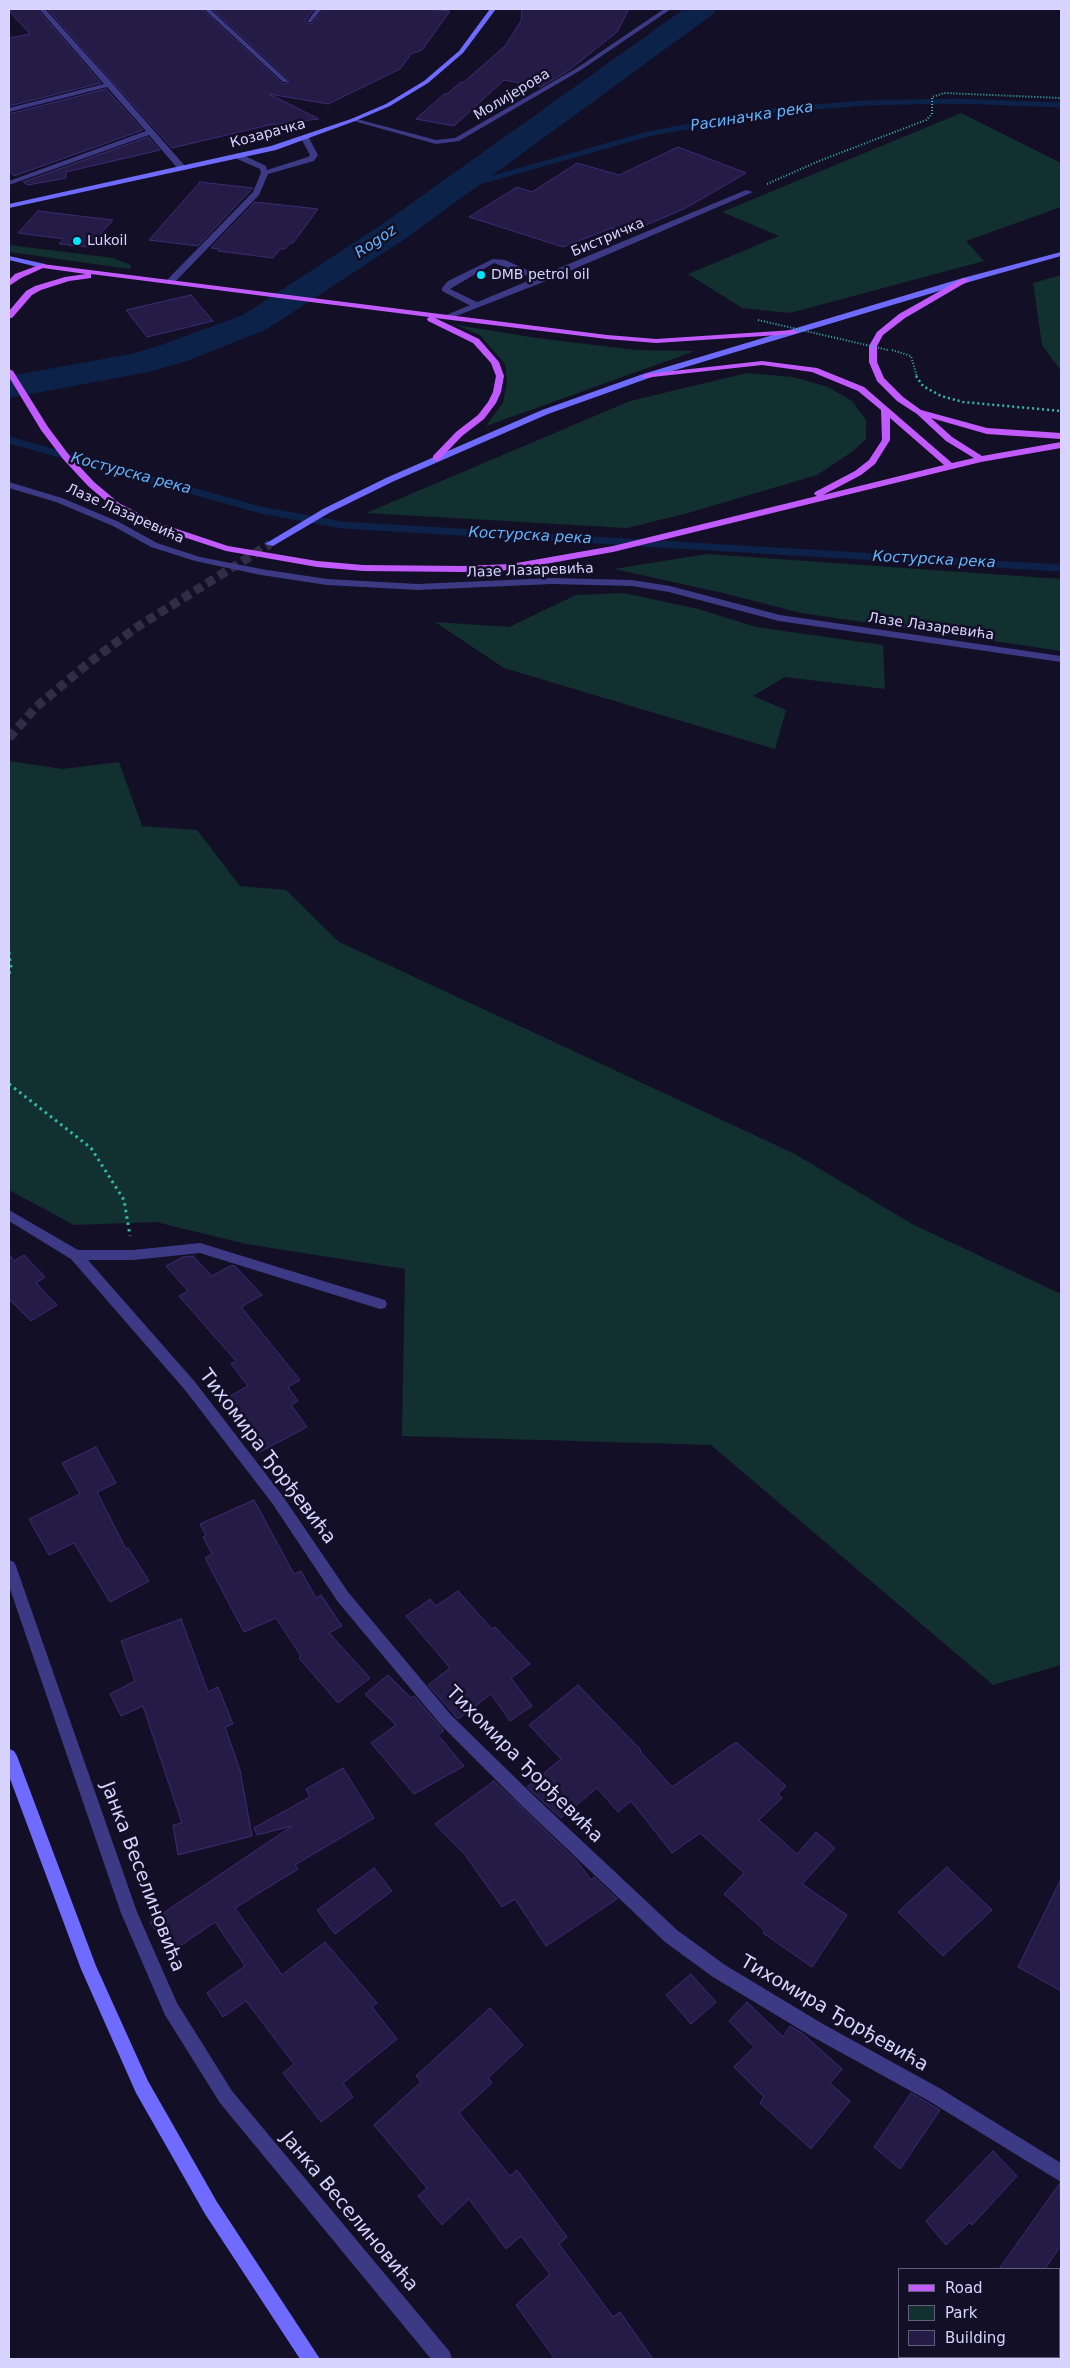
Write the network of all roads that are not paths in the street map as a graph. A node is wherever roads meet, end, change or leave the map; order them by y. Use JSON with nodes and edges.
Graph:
{"nodes":[{"id":1,"x":42,"y":9,"type":"edge"},
{"id":2,"x":207,"y":9,"type":"edge"},
{"id":3,"x":319,"y":9,"type":"edge"},
{"id":4,"x":493,"y":9,"type":"edge"},
{"id":5,"x":668,"y":9,"type":"edge"},
{"id":6,"x":309,"y":21,"type":"dead end"},
{"id":7,"x":285,"y":81,"type":"dead end"},
{"id":8,"x":110,"y":84,"type":"junction"},
{"id":9,"x":9,"y":110,"type":"edge"},
{"id":10,"x":353,"y":120,"type":"junction"},
{"id":11,"x":150,"y":132,"type":"junction"},
{"id":12,"x":305,"y":138,"type":"junction"},
{"id":13,"x":238,"y":156,"type":"junction"},
{"id":14,"x":182,"y":168,"type":"junction"},
{"id":15,"x":265,"y":173,"type":"junction"},
{"id":16,"x":9,"y":183,"type":"edge"},
{"id":17,"x":749,"y":192,"type":"road end"},
{"id":18,"x":9,"y":206,"type":"edge"},
{"id":19,"x":1061,"y":254,"type":"edge"},
{"id":20,"x":9,"y":258,"type":"edge"},
{"id":21,"x":9,"y":264,"type":"edge"},
{"id":22,"x":42,"y":273,"type":"junction"},
{"id":23,"x":116,"y":275,"type":"junction"},
{"id":24,"x":543,"y":278,"type":"junction"},
{"id":25,"x":966,"y":280,"type":"junction"},
{"id":26,"x":170,"y":282,"type":"junction"},
{"id":27,"x":9,"y":284,"type":"edge"},
{"id":28,"x":29,"y":293,"type":"junction"},
{"id":29,"x":476,"y":305,"type":"junction"},
{"id":30,"x":397,"y":310,"type":"junction"},
{"id":31,"x":9,"y":316,"type":"edge"},
{"id":32,"x":448,"y":316,"type":"junction"},
{"id":33,"x":794,"y":332,"type":"junction"},
{"id":34,"x":9,"y":371,"type":"edge"},
{"id":35,"x":646,"y":376,"type":"junction"},
{"id":36,"x":886,"y":410,"type":"junction"},
{"id":37,"x":918,"y":412,"type":"junction"},
{"id":38,"x":1061,"y":436,"type":"edge"},
{"id":39,"x":1061,"y":445,"type":"edge"},
{"id":40,"x":436,"y":458,"type":"junction"},
{"id":41,"x":981,"y":459,"type":"junction"},
{"id":42,"x":950,"y":466,"type":"junction"},
{"id":43,"x":9,"y":485,"type":"edge"},
{"id":44,"x":802,"y":503,"type":"junction"},
{"id":45,"x":270,"y":544,"type":"tunnel mouth"},
{"id":46,"x":1061,"y":659,"type":"edge"},
{"id":47,"x":9,"y":1215,"type":"edge"},
{"id":48,"x":76,"y":1255,"type":"junction"},
{"id":49,"x":380,"y":1304,"type":"dead end"},
{"id":50,"x":9,"y":1566,"type":"edge"},
{"id":51,"x":9,"y":1756,"type":"edge"},
{"id":52,"x":1061,"y":2173,"type":"edge"},
{"id":53,"x":311,"y":2359,"type":"edge"},
{"id":54,"x":443,"y":2359,"type":"edge"}],
"edges":[{"from":1,"to":8,"type":"street"},
{"from":2,"to":7,"type":"street"},
{"from":3,"to":6,"type":"street"},
{"from":4,"to":10,"type":"main road","name":"Козарачка"},
{"from":5,"to":10,"type":"street","name":"Молијерова"},
{"from":8,"to":9,"type":"street"},
{"from":8,"to":11,"type":"street"},
{"from":10,"to":12,"type":"main road","name":"Козарачка"},
{"from":11,"to":14,"type":"street"},
{"from":11,"to":16,"type":"street"},
{"from":12,"to":13,"type":"main road","name":"Козарачка"},
{"from":12,"to":15,"type":"street"},
{"from":13,"to":14,"type":"main road","name":"Козарачка"},
{"from":13,"to":15,"type":"street"},
{"from":14,"to":18,"type":"main road","name":"Козарачка"},
{"from":15,"to":26,"type":"street"},
{"from":17,"to":24,"type":"street","name":"Бистричка"},
{"from":19,"to":25,"type":"main road"},
{"from":20,"to":22,"type":"main road"},
{"from":21,"to":22,"type":"main road"},
{"from":22,"to":23,"type":"main road"},
{"from":22,"to":27,"type":"main road"},
{"from":22,"to":28,"type":"main road"},
{"from":23,"to":26,"type":"main road"},
{"from":23,"to":28,"type":"main road"},
{"from":24,"to":29,"type":"street","name":"Бистричка"},
{"from":24,"to":29,"type":"street"},
{"from":25,"to":33,"type":"main road"},
{"from":25,"to":37,"type":"main road"},
{"from":26,"to":30,"type":"main road"},
{"from":28,"to":31,"type":"main road"},
{"from":29,"to":32,"type":"street","name":"Бистричка"},
{"from":30,"to":32,"type":"main road"},
{"from":30,"to":40,"type":"main road"},
{"from":32,"to":33,"type":"main road"},
{"from":33,"to":35,"type":"main road"},
{"from":34,"to":44,"type":"main road"},
{"from":35,"to":36,"type":"main road"},
{"from":35,"to":40,"type":"main road"},
{"from":36,"to":42,"type":"main road"},
{"from":36,"to":44,"type":"main road"},
{"from":37,"to":38,"type":"main road"},
{"from":37,"to":41,"type":"main road"},
{"from":39,"to":41,"type":"main road"},
{"from":40,"to":45,"type":"main road"},
{"from":41,"to":42,"type":"main road"},
{"from":42,"to":44,"type":"main road"},
{"from":43,"to":46,"type":"street","name":"Лазе Лазаревића"},
{"from":47,"to":48,"type":"street","name":"Тихомира Ђорђевића"},
{"from":48,"to":49,"type":"street","name":"Тихомира Ђорђевића"},
{"from":48,"to":52,"type":"street","name":"Тихомира Ђорђевића"},
{"from":50,"to":54,"type":"street","name":"Јанка Веселиновића"},
{"from":51,"to":53,"type":"main road"}]}
